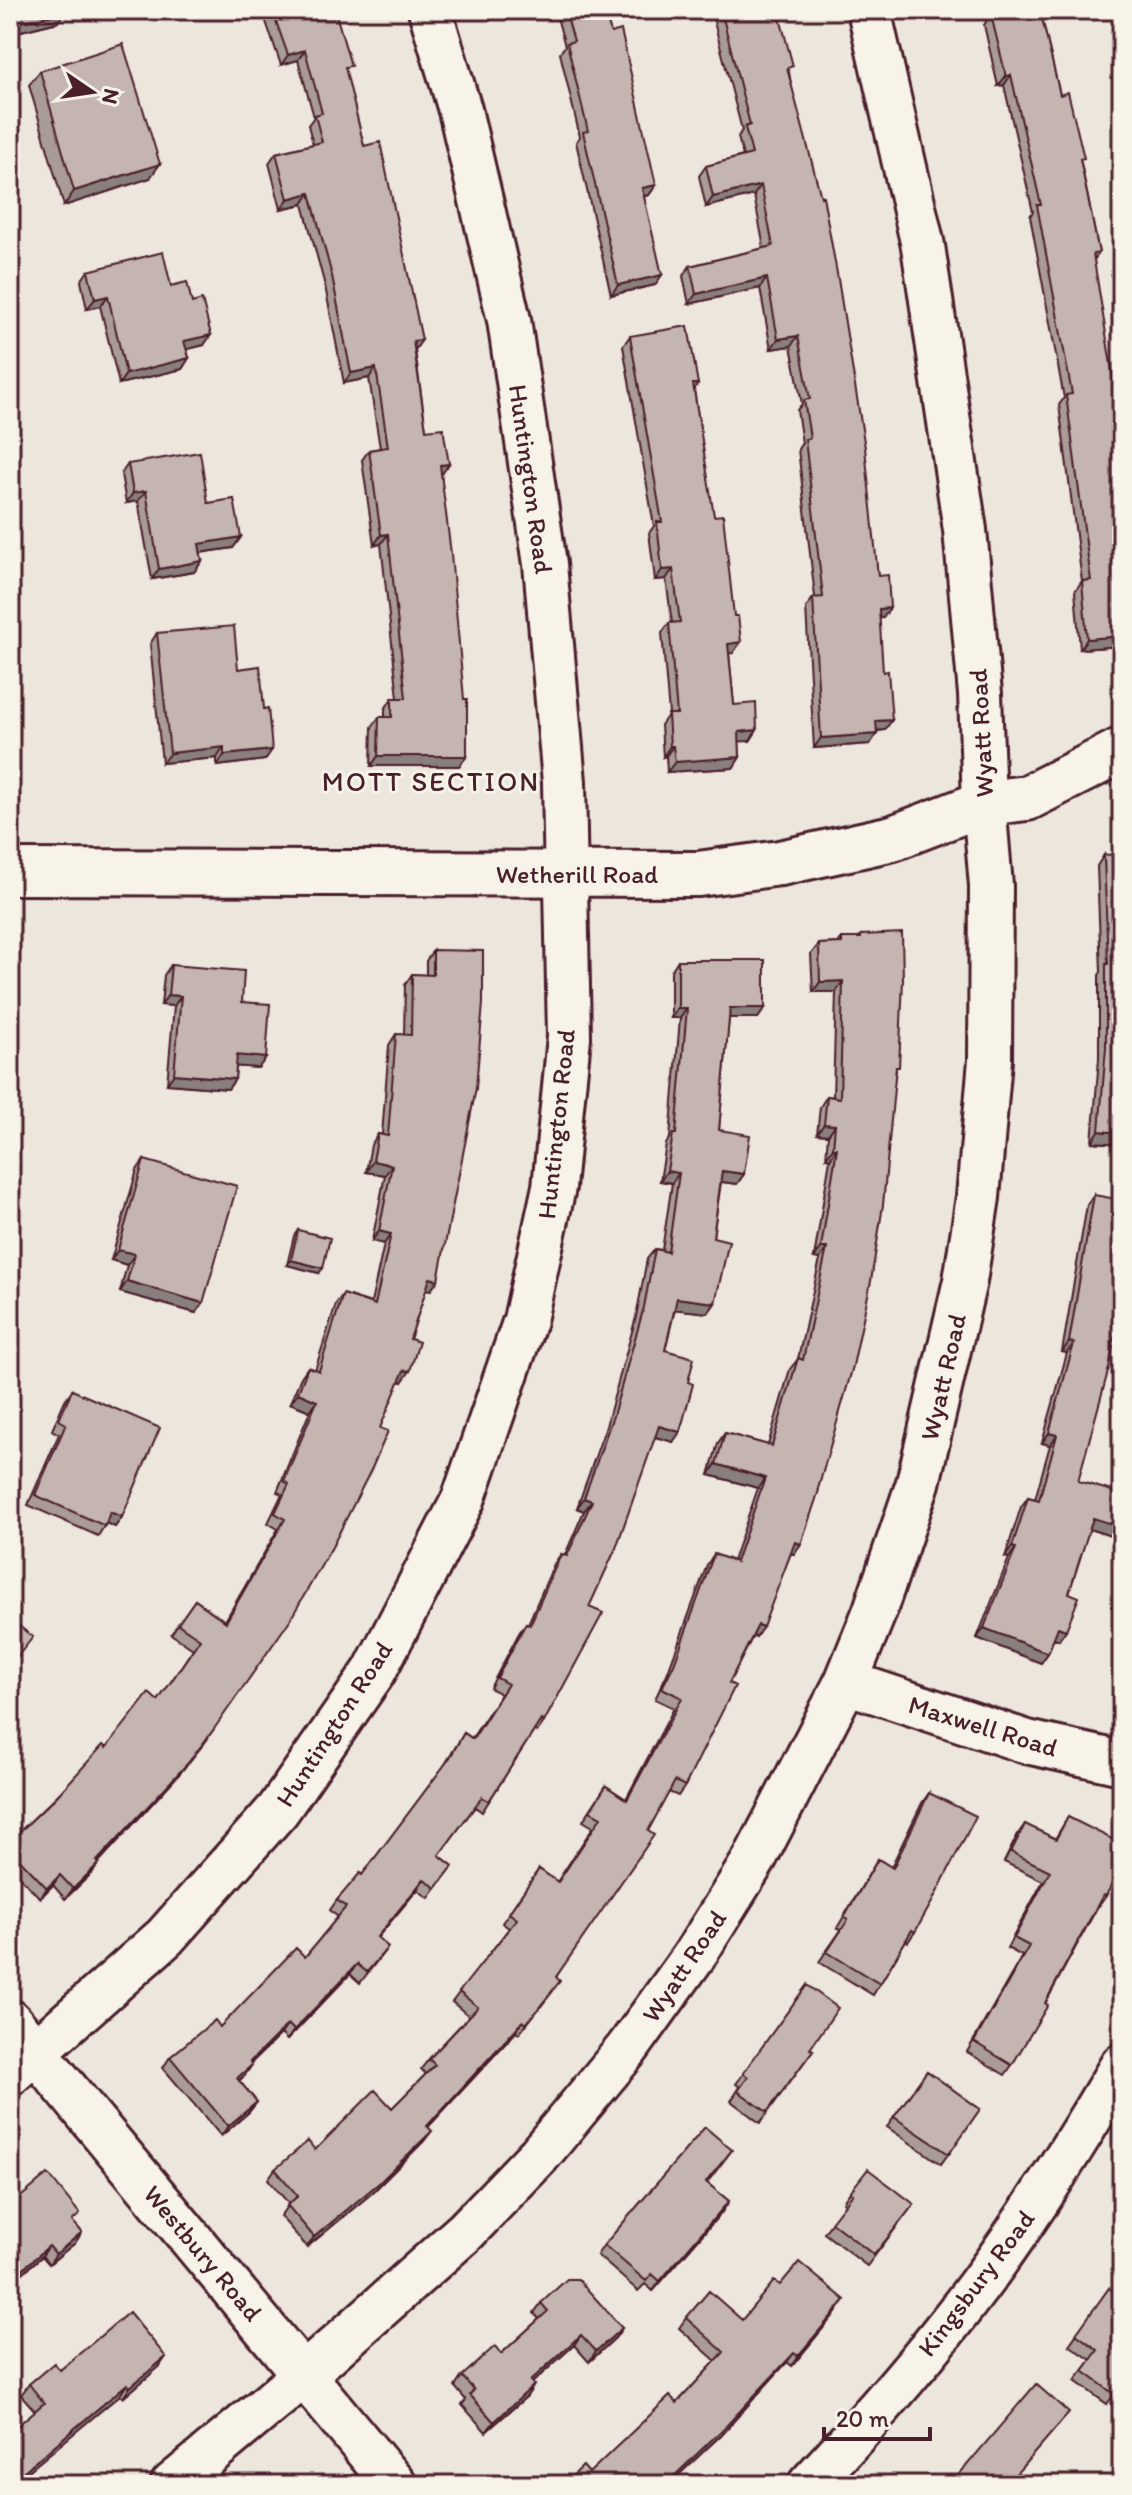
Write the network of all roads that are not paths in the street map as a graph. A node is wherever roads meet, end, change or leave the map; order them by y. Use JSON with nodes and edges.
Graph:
{"nodes":[{"id":1,"x":430,"y":10,"type":"edge"},
{"id":2,"x":869,"y":10,"type":"edge"},
{"id":3,"x":1122,"y":750,"type":"edge"},
{"id":4,"x":984,"y":803,"type":"junction"},
{"id":5,"x":10,"y":872,"type":"edge"},
{"id":6,"x":565,"y":874,"type":"junction"},
{"id":7,"x":846,"y":1682,"type":"junction"},
{"id":8,"x":1122,"y":1763,"type":"edge"},
{"id":9,"x":18,"y":2049,"type":"edge"},
{"id":10,"x":1122,"y":2065,"type":"edge"},
{"id":11,"x":304,"y":2375,"type":"junction"},
{"id":12,"x":172,"y":2485,"type":"edge"},
{"id":13,"x":395,"y":2485,"type":"edge"},
{"id":14,"x":809,"y":2485,"type":"edge"}],
"edges":[{"from":1,"to":6,"type":"street","name":"Huntington Road"},
{"from":2,"to":4,"type":"street","name":"Wyatt Road"},
{"from":3,"to":4,"type":"street","name":"Wetherill Road"},
{"from":4,"to":6,"type":"street","name":"Wetherill Road"},
{"from":4,"to":7,"type":"street","name":"Wyatt Road"},
{"from":5,"to":6,"type":"street","name":"Wetherill Road"},
{"from":6,"to":9,"type":"street","name":"Huntington Road"},
{"from":7,"to":8,"type":"street","name":"Maxwell Road"},
{"from":7,"to":11,"type":"street","name":"Wyatt Road"},
{"from":9,"to":11,"type":"street","name":"Westbury Road"},
{"from":10,"to":14,"type":"street","name":"Kingsbury Road"},
{"from":11,"to":12,"type":"street","name":"Wyatt Road"},
{"from":11,"to":13,"type":"street","name":"Westbury Road"}]}
